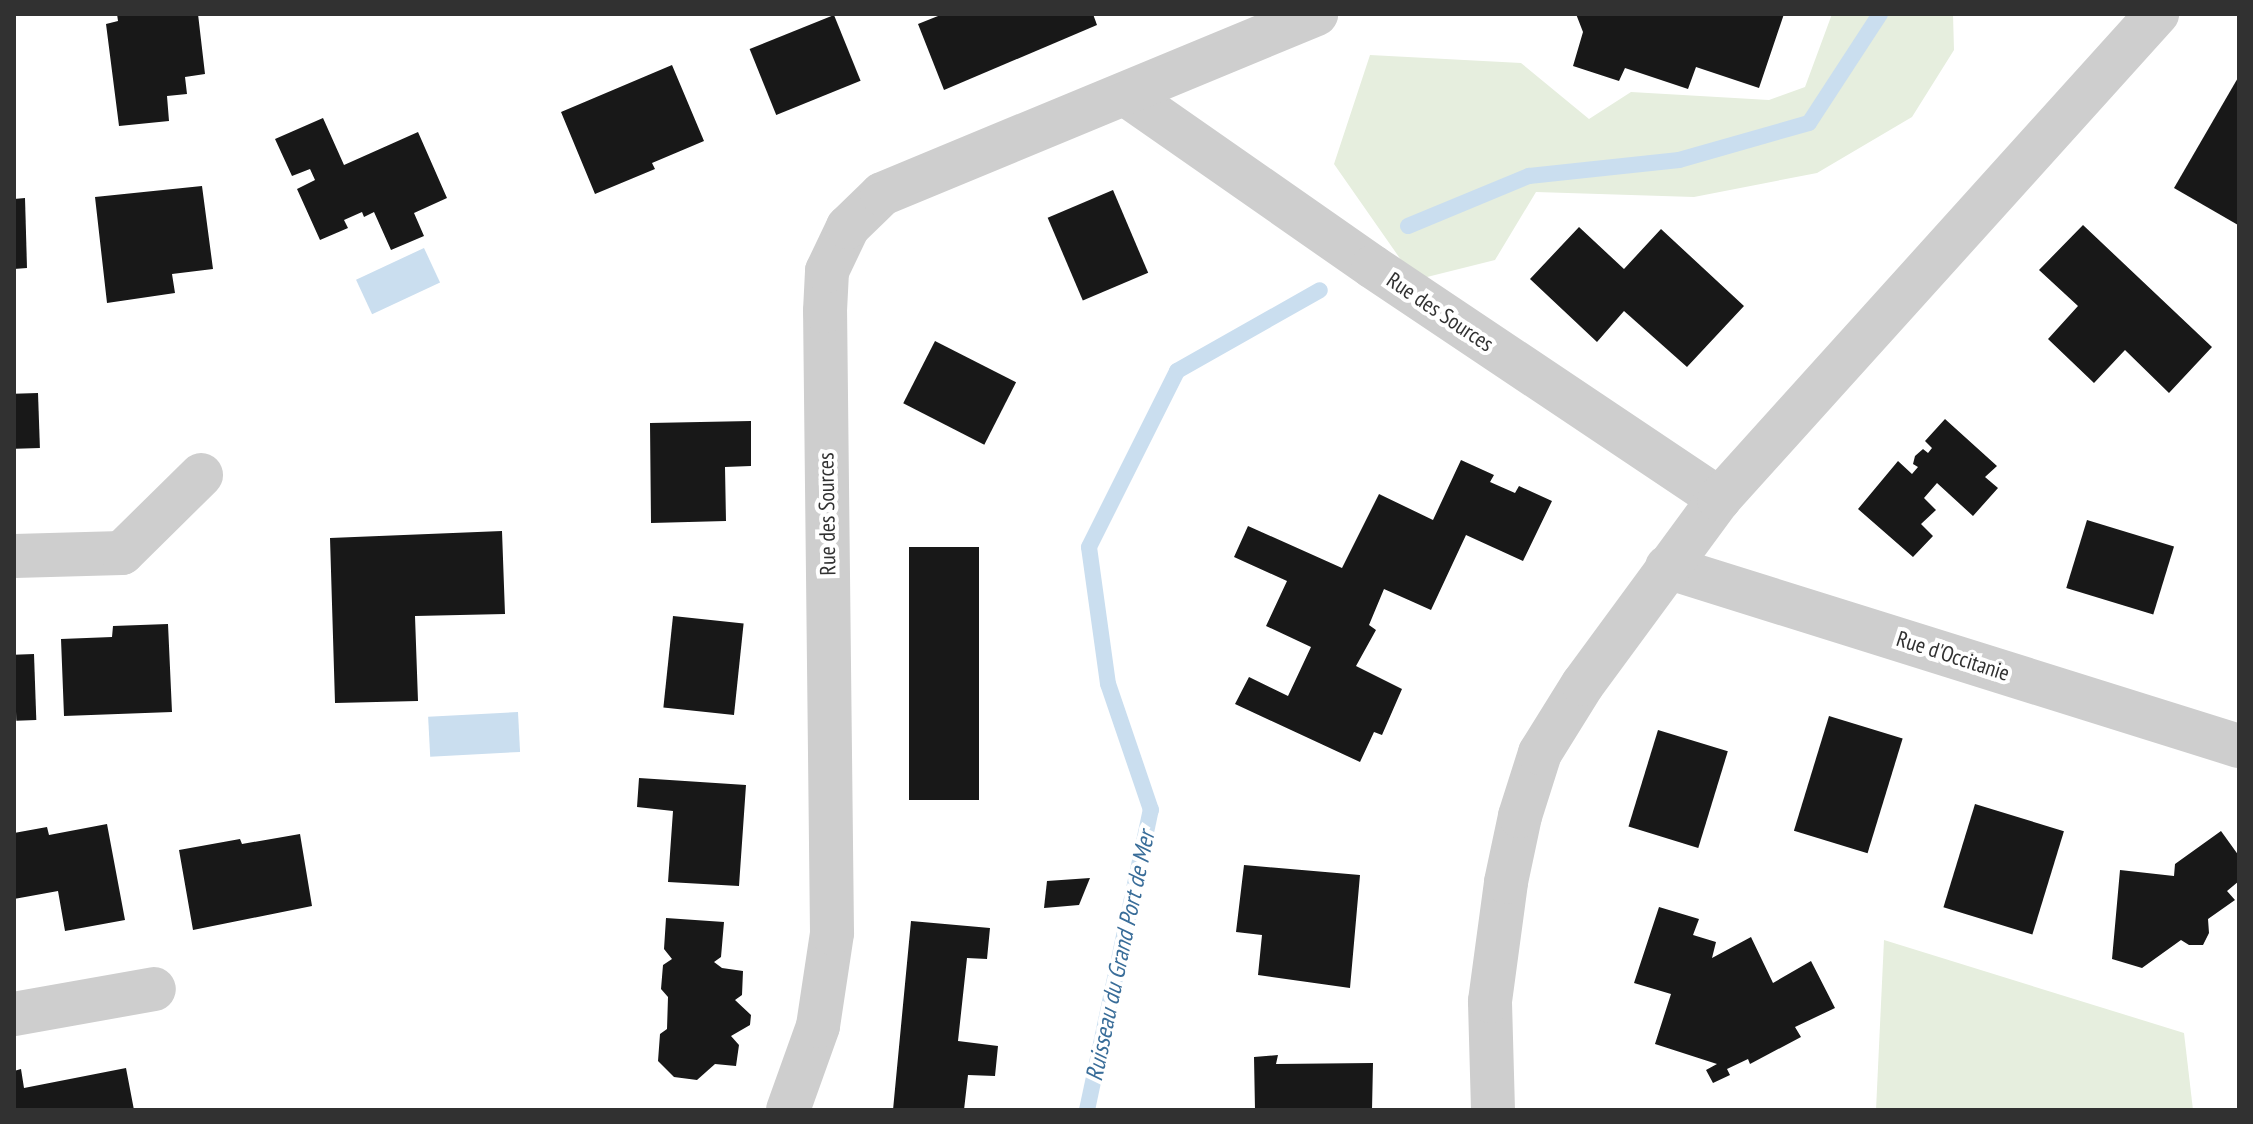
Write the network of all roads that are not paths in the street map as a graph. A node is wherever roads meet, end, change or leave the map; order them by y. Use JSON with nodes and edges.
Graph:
{"nodes":[{"id":1,"x":1316,"y":14,"type":"edge"},
{"id":2,"x":2157,"y":14,"type":"edge"},
{"id":3,"x":1125,"y":94,"type":"junction"},
{"id":4,"x":201,"y":475,"type":"dead end"},
{"id":5,"x":1719,"y":499,"type":"junction"},
{"id":6,"x":14,"y":556,"type":"edge"},
{"id":7,"x":1667,"y":567,"type":"junction"},
{"id":8,"x":2239,"y":746,"type":"edge"},
{"id":9,"x":154,"y":989,"type":"dead end"},
{"id":10,"x":14,"y":1014,"type":"edge"},
{"id":11,"x":788,"y":1110,"type":"edge"},
{"id":12,"x":1493,"y":1110,"type":"edge"}],
"edges":[{"from":1,"to":3,"type":"street","name":"Rue des Sources"},
{"from":2,"to":5,"type":"street"},
{"from":3,"to":5,"type":"street","name":"Rue des Sources"},
{"from":3,"to":11,"type":"street","name":"Rue des Sources"},
{"from":4,"to":6,"type":"street"},
{"from":5,"to":7,"type":"street"},
{"from":7,"to":8,"type":"street","name":"Rue d'Occitanie"},
{"from":7,"to":12,"type":"street"},
{"from":9,"to":10,"type":"street"}]}
